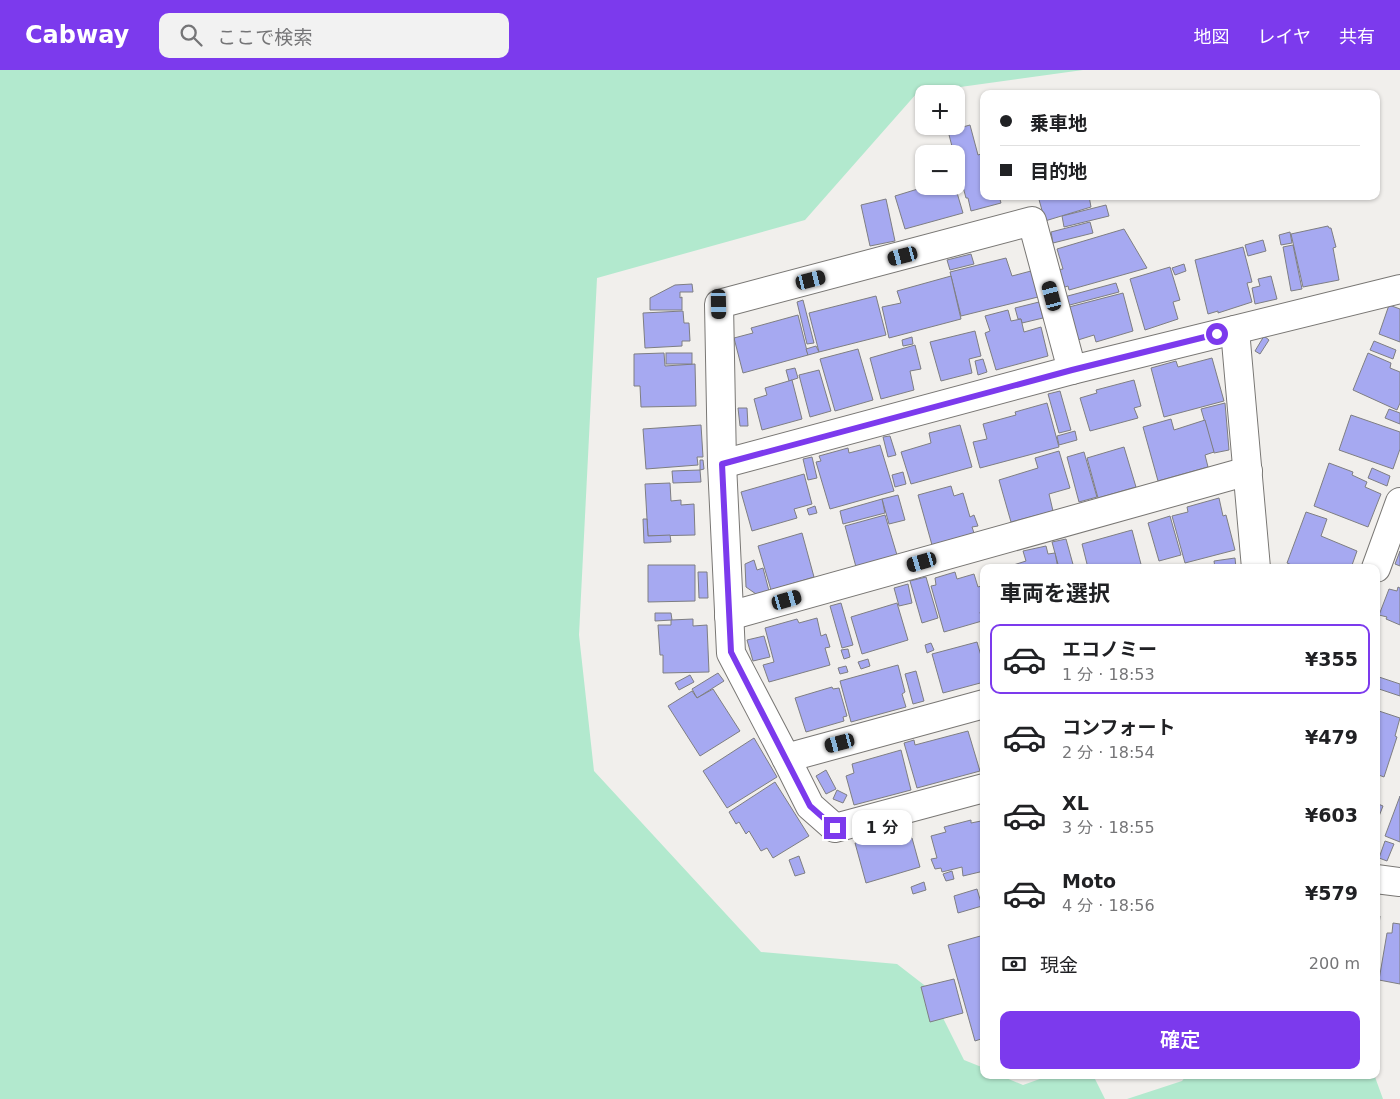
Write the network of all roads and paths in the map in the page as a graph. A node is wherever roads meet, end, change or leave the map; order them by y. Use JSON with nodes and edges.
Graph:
{"nodes":[{"id":1,"x":1400,"y":289,"type":"edge"},
{"id":2,"x":1235,"y":330,"type":"junction"},
{"id":3,"x":1072,"y":370,"type":"junction"},
{"id":4,"x":722,"y":464,"type":"junction"},
{"id":5,"x":1248,"y":471,"type":"junction"},
{"id":6,"x":1400,"y":502,"type":"edge"},
{"id":7,"x":1256,"y":564,"type":"edge"},
{"id":8,"x":1377,"y":564,"type":"edge"},
{"id":9,"x":730,"y":616,"type":"junction"},
{"id":10,"x":980,"y":705,"type":"edge"},
{"id":11,"x":786,"y":758,"type":"junction"},
{"id":12,"x":980,"y":789,"type":"edge"},
{"id":13,"x":1380,"y":880,"type":"edge"},
{"id":14,"x":1400,"y":882,"type":"edge"}],
"edges":[{"from":1,"to":2,"type":"street"},
{"from":2,"to":3,"type":"street"},
{"from":2,"to":5,"type":"street"},
{"from":3,"to":4,"type":"street"},
{"from":3,"to":4,"type":"street"},
{"from":4,"to":9,"type":"street"},
{"from":5,"to":7,"type":"street"},
{"from":5,"to":9,"type":"street"},
{"from":6,"to":8,"type":"street"},
{"from":9,"to":11,"type":"street"},
{"from":10,"to":11,"type":"street"},
{"from":11,"to":12,"type":"street"},
{"from":13,"to":14,"type":"street"}]}
